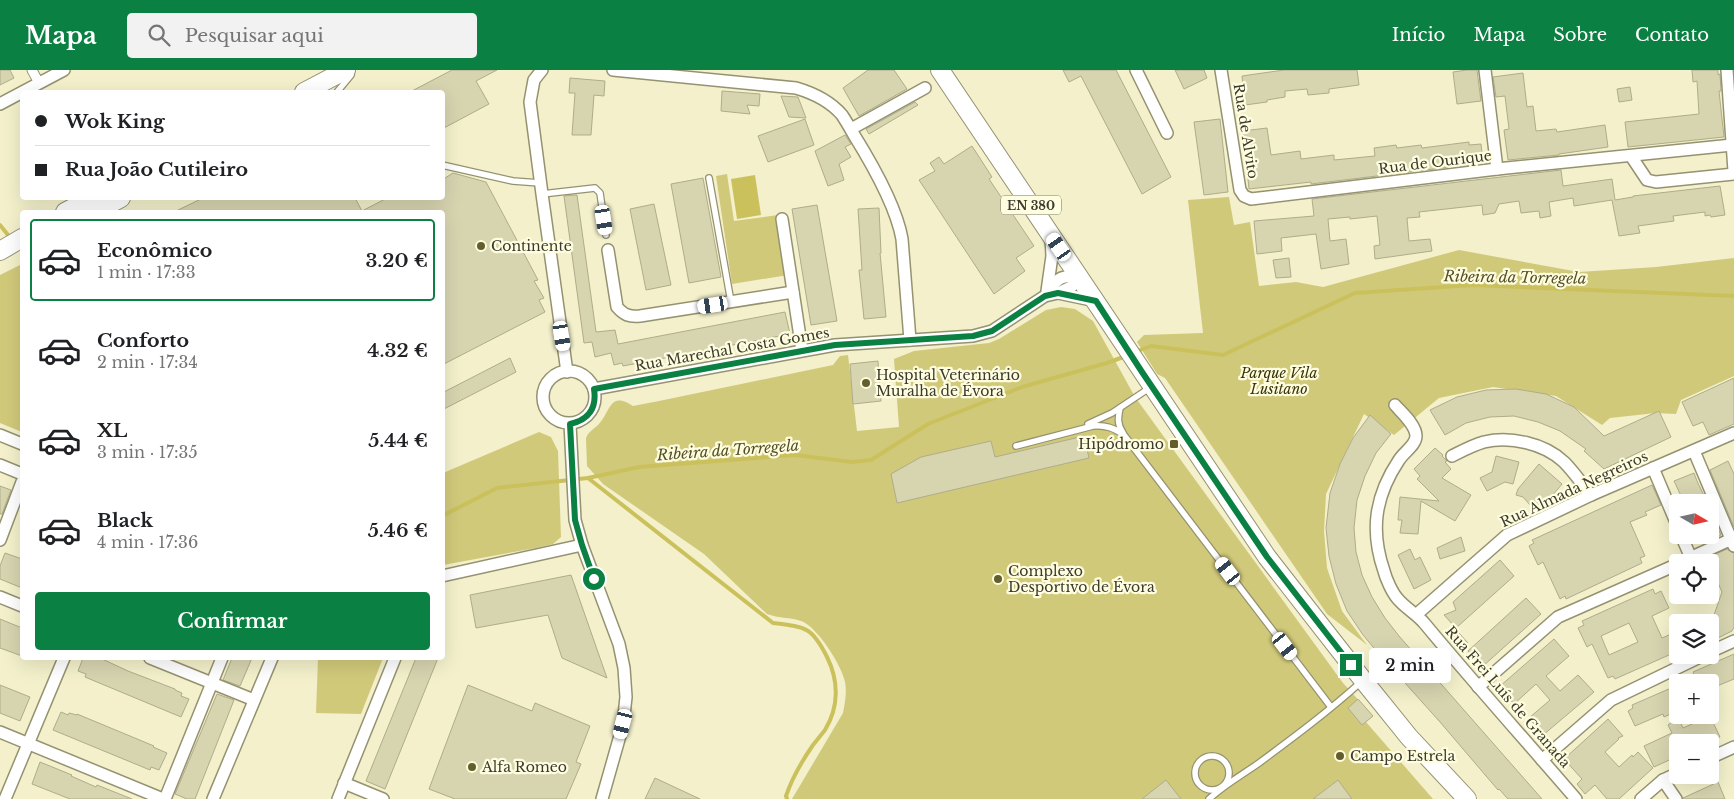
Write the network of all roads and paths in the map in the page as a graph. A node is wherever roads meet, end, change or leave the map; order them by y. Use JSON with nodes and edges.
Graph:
{"nodes":[{"id":1,"x":32,"y":70,"type":"edge"},
{"id":2,"x":64,"y":70,"type":"edge"},
{"id":3,"x":346,"y":70,"type":"edge"},
{"id":4,"x":354,"y":70,"type":"edge"},
{"id":5,"x":542,"y":70,"type":"edge"},
{"id":6,"x":613,"y":70,"type":"edge"},
{"id":7,"x":940,"y":70,"type":"edge"},
{"id":8,"x":1136,"y":70,"type":"edge"},
{"id":9,"x":1221,"y":70,"type":"edge"},
{"id":10,"x":1485,"y":70,"type":"edge"},
{"id":11,"x":1727,"y":70,"type":"edge"},
{"id":12,"x":41,"y":88,"type":"edge"},
{"id":13,"x":924,"y":88,"type":"dead end"},
{"id":14,"x":308,"y":90,"type":"edge"},
{"id":15,"x":339,"y":90,"type":"edge"},
{"id":16,"x":20,"y":96,"type":"edge"},
{"id":17,"x":0,"y":104,"type":"edge"},
{"id":18,"x":850,"y":129,"type":"junction"},
{"id":19,"x":1167,"y":133,"type":"dead end"},
{"id":20,"x":1732,"y":146,"type":"junction"},
{"id":21,"x":1631,"y":156,"type":"junction"},
{"id":22,"x":445,"y":166,"type":"edge"},
{"id":23,"x":1497,"y":169,"type":"junction"},
{"id":24,"x":1734,"y":173,"type":"edge"},
{"id":25,"x":708,"y":178,"type":"dead end"},
{"id":26,"x":541,"y":188,"type":"junction"},
{"id":27,"x":1244,"y":196,"type":"joint"},
{"id":28,"x":88,"y":200,"type":"edge"},
{"id":29,"x":117,"y":200,"type":"edge"},
{"id":30,"x":69,"y":210,"type":"edge"},
{"id":31,"x":99,"y":210,"type":"edge"},
{"id":32,"x":782,"y":219,"type":"dead end"},
{"id":33,"x":606,"y":234,"type":"dead end"},
{"id":34,"x":1050,"y":234,"type":"junction"},
{"id":35,"x":20,"y":240,"type":"edge"},
{"id":36,"x":608,"y":250,"type":"dead end"},
{"id":37,"x":20,"y":251,"type":"edge"},
{"id":38,"x":1,"y":256,"type":"edge"},
{"id":39,"x":1080,"y":277,"type":"junction"},
{"id":40,"x":793,"y":292,"type":"junction"},
{"id":41,"x":1050,"y":293,"type":"junction"},
{"id":42,"x":1096,"y":301,"type":"junction"},
{"id":43,"x":731,"y":302,"type":"junction"},
{"id":44,"x":910,"y":340,"type":"junction"},
{"id":45,"x":802,"y":350,"type":"junction"},
{"id":46,"x":567,"y":372,"type":"junction"},
{"id":47,"x":1152,"y":386,"type":"junction"},
{"id":48,"x":594,"y":389,"type":"junction"},
{"id":49,"x":1395,"y":405,"type":"dead end"},
{"id":50,"x":1120,"y":408,"type":"junction"},
{"id":51,"x":570,"y":424,"type":"junction"},
{"id":52,"x":1080,"y":428,"type":"junction"},
{"id":53,"x":1734,"y":433,"type":"edge"},
{"id":54,"x":1124,"y":434,"type":"junction"},
{"id":55,"x":0,"y":435,"type":"edge"},
{"id":56,"x":20,"y":443,"type":"edge"},
{"id":57,"x":1016,"y":446,"type":"dead end"},
{"id":58,"x":1694,"y":451,"type":"junction"},
{"id":59,"x":1452,"y":456,"type":"dead end"},
{"id":60,"x":0,"y":465,"type":"edge"},
{"id":61,"x":1653,"y":468,"type":"junction"},
{"id":62,"x":20,"y":473,"type":"edge"},
{"id":63,"x":20,"y":487,"type":"edge"},
{"id":64,"x":1591,"y":495,"type":"junction"},
{"id":65,"x":1669,"y":506,"type":"edge"},
{"id":66,"x":0,"y":540,"type":"edge"},
{"id":67,"x":1733,"y":541,"type":"edge"},
{"id":68,"x":582,"y":545,"type":"junction"},
{"id":69,"x":1702,"y":554,"type":"edge"},
{"id":70,"x":1669,"y":568,"type":"edge"},
{"id":71,"x":445,"y":575,"type":"edge"},
{"id":72,"x":0,"y":597,"type":"edge"},
{"id":73,"x":20,"y":605,"type":"edge"},
{"id":74,"x":1417,"y":614,"type":"junction"},
{"id":75,"x":1733,"y":641,"type":"edge"},
{"id":76,"x":1719,"y":648,"type":"edge"},
{"id":77,"x":63,"y":660,"type":"edge"},
{"id":78,"x":155,"y":660,"type":"edge"},
{"id":79,"x":221,"y":660,"type":"edge"},
{"id":80,"x":271,"y":660,"type":"edge"},
{"id":81,"x":394,"y":660,"type":"edge"},
{"id":82,"x":1685,"y":664,"type":"edge"},
{"id":83,"x":1363,"y":680,"type":"junction"},
{"id":84,"x":212,"y":683,"type":"junction"},
{"id":85,"x":1478,"y":687,"type":"junction"},
{"id":86,"x":254,"y":700,"type":"junction"},
{"id":87,"x":1331,"y":707,"type":"junction"},
{"id":88,"x":0,"y":732,"type":"edge"},
{"id":89,"x":28,"y":744,"type":"junction"},
{"id":90,"x":1734,"y":747,"type":"edge"},
{"id":91,"x":1719,"y":754,"type":"edge"},
{"id":92,"x":1542,"y":760,"type":"junction"},
{"id":93,"x":1669,"y":778,"type":"edge"},
{"id":94,"x":1663,"y":780,"type":"junction"},
{"id":95,"x":344,"y":783,"type":"junction"},
{"id":96,"x":1223,"y":786,"type":"junction"},
{"id":97,"x":5,"y":799,"type":"edge"},
{"id":98,"x":164,"y":799,"type":"edge"},
{"id":99,"x":213,"y":799,"type":"edge"},
{"id":100,"x":338,"y":799,"type":"edge"},
{"id":101,"x":384,"y":799,"type":"edge"},
{"id":102,"x":602,"y":799,"type":"edge"},
{"id":103,"x":1209,"y":799,"type":"edge"},
{"id":104,"x":1467,"y":799,"type":"edge"},
{"id":105,"x":1576,"y":799,"type":"edge"},
{"id":106,"x":1641,"y":799,"type":"edge"},
{"id":107,"x":1676,"y":799,"type":"edge"}],
"edges":[{"from":1,"to":12,"type":"street"},
{"from":2,"to":12,"type":"street"},
{"from":3,"to":14,"type":"main road"},
{"from":4,"to":15,"type":"lane"},
{"from":5,"to":26,"type":"street"},
{"from":6,"to":18,"type":"street"},
{"from":7,"to":34,"type":"main road","number":"EN 380"},
{"from":8,"to":19,"type":"street"},
{"from":9,"to":27,"type":"street","name":"Rua de Alvito"},
{"from":10,"to":23,"type":"street"},
{"from":11,"to":20,"type":"street"},
{"from":13,"to":18,"type":"street"},
{"from":16,"to":17,"type":"street"},
{"from":18,"to":44,"type":"street"},
{"from":20,"to":21,"type":"street","name":"Rua de Ourique"},
{"from":20,"to":24,"type":"street"},
{"from":21,"to":23,"type":"street","name":"Rua de Ourique"},
{"from":21,"to":24,"type":"street"},
{"from":22,"to":26,"type":"lane"},
{"from":23,"to":27,"type":"street","name":"Rua de Ourique"},
{"from":25,"to":43,"type":"lane"},
{"from":26,"to":33,"type":"lane"},
{"from":26,"to":46,"type":"street"},
{"from":28,"to":30,"type":"main road"},
{"from":29,"to":31,"type":"main road"},
{"from":32,"to":40,"type":"street"},
{"from":34,"to":39,"type":"main road","number":"EN 380"},
{"from":34,"to":41,"type":"street"},
{"from":35,"to":38,"type":"main road"},
{"from":36,"to":43,"type":"street"},
{"from":37,"to":38,"type":"main road"},
{"from":39,"to":41,"type":"street","name":"Rua Marechal Costa Gomes"},
{"from":39,"to":42,"type":"main road","number":"EN 380"},
{"from":40,"to":43,"type":"street"},
{"from":40,"to":45,"type":"street"},
{"from":41,"to":42,"type":"street"},
{"from":41,"to":44,"type":"street","name":"Rua Marechal Costa Gomes"},
{"from":42,"to":47,"type":"main road","number":"EN 380"},
{"from":44,"to":45,"type":"street","name":"Rua Marechal Costa Gomes"},
{"from":45,"to":48,"type":"street","name":"Rua Marechal Costa Gomes"},
{"from":46,"to":48,"type":"street"},
{"from":46,"to":51,"type":"street"},
{"from":47,"to":50,"type":"lane"},
{"from":47,"to":83,"type":"main road","number":"EN 380"},
{"from":48,"to":51,"type":"street"},
{"from":49,"to":74,"type":"street","name":"Rua Frei Luís de Granada"},
{"from":50,"to":52,"type":"lane"},
{"from":50,"to":54,"type":"lane"},
{"from":51,"to":68,"type":"street"},
{"from":52,"to":54,"type":"lane"},
{"from":52,"to":57,"type":"lane"},
{"from":53,"to":58,"type":"street","name":"Rua Almada Negreiros"},
{"from":54,"to":87,"type":"lane"},
{"from":55,"to":56,"type":"street"},
{"from":58,"to":61,"type":"street","name":"Rua Almada Negreiros"},
{"from":58,"to":67,"type":"street"},
{"from":59,"to":64,"type":"street"},
{"from":60,"to":62,"type":"street"},
{"from":61,"to":64,"type":"street","name":"Rua Almada Negreiros"},
{"from":61,"to":65,"type":"street"},
{"from":63,"to":66,"type":"street"},
{"from":64,"to":74,"type":"street","name":"Rua Almada Negreiros"},
{"from":67,"to":69,"type":"street"},
{"from":68,"to":71,"type":"street"},
{"from":68,"to":102,"type":"street"},
{"from":70,"to":85,"type":"street"},
{"from":72,"to":73,"type":"street"},
{"from":74,"to":85,"type":"street","name":"Rua Frei Luís de Granada"},
{"from":75,"to":76,"type":"street"},
{"from":77,"to":89,"type":"street"},
{"from":78,"to":84,"type":"street"},
{"from":79,"to":84,"type":"street"},
{"from":80,"to":86,"type":"street"},
{"from":81,"to":95,"type":"street"},
{"from":82,"to":92,"type":"street"},
{"from":83,"to":87,"type":"lane"},
{"from":83,"to":104,"type":"main road","number":"EN 380"},
{"from":84,"to":86,"type":"street"},
{"from":84,"to":98,"type":"street"},
{"from":85,"to":92,"type":"street","name":"Rua Frei Luís de Granada"},
{"from":86,"to":99,"type":"street"},
{"from":87,"to":96,"type":"lane"},
{"from":88,"to":89,"type":"street"},
{"from":89,"to":97,"type":"street"},
{"from":89,"to":98,"type":"street"},
{"from":90,"to":91,"type":"street"},
{"from":92,"to":105,"type":"street","name":"Rua Frei Luís de Granada"},
{"from":93,"to":94,"type":"street"},
{"from":94,"to":106,"type":"street"},
{"from":94,"to":107,"type":"street"},
{"from":95,"to":100,"type":"street"},
{"from":95,"to":101,"type":"street"},
{"from":96,"to":96,"type":"lane"},
{"from":96,"to":103,"type":"lane"}]}
